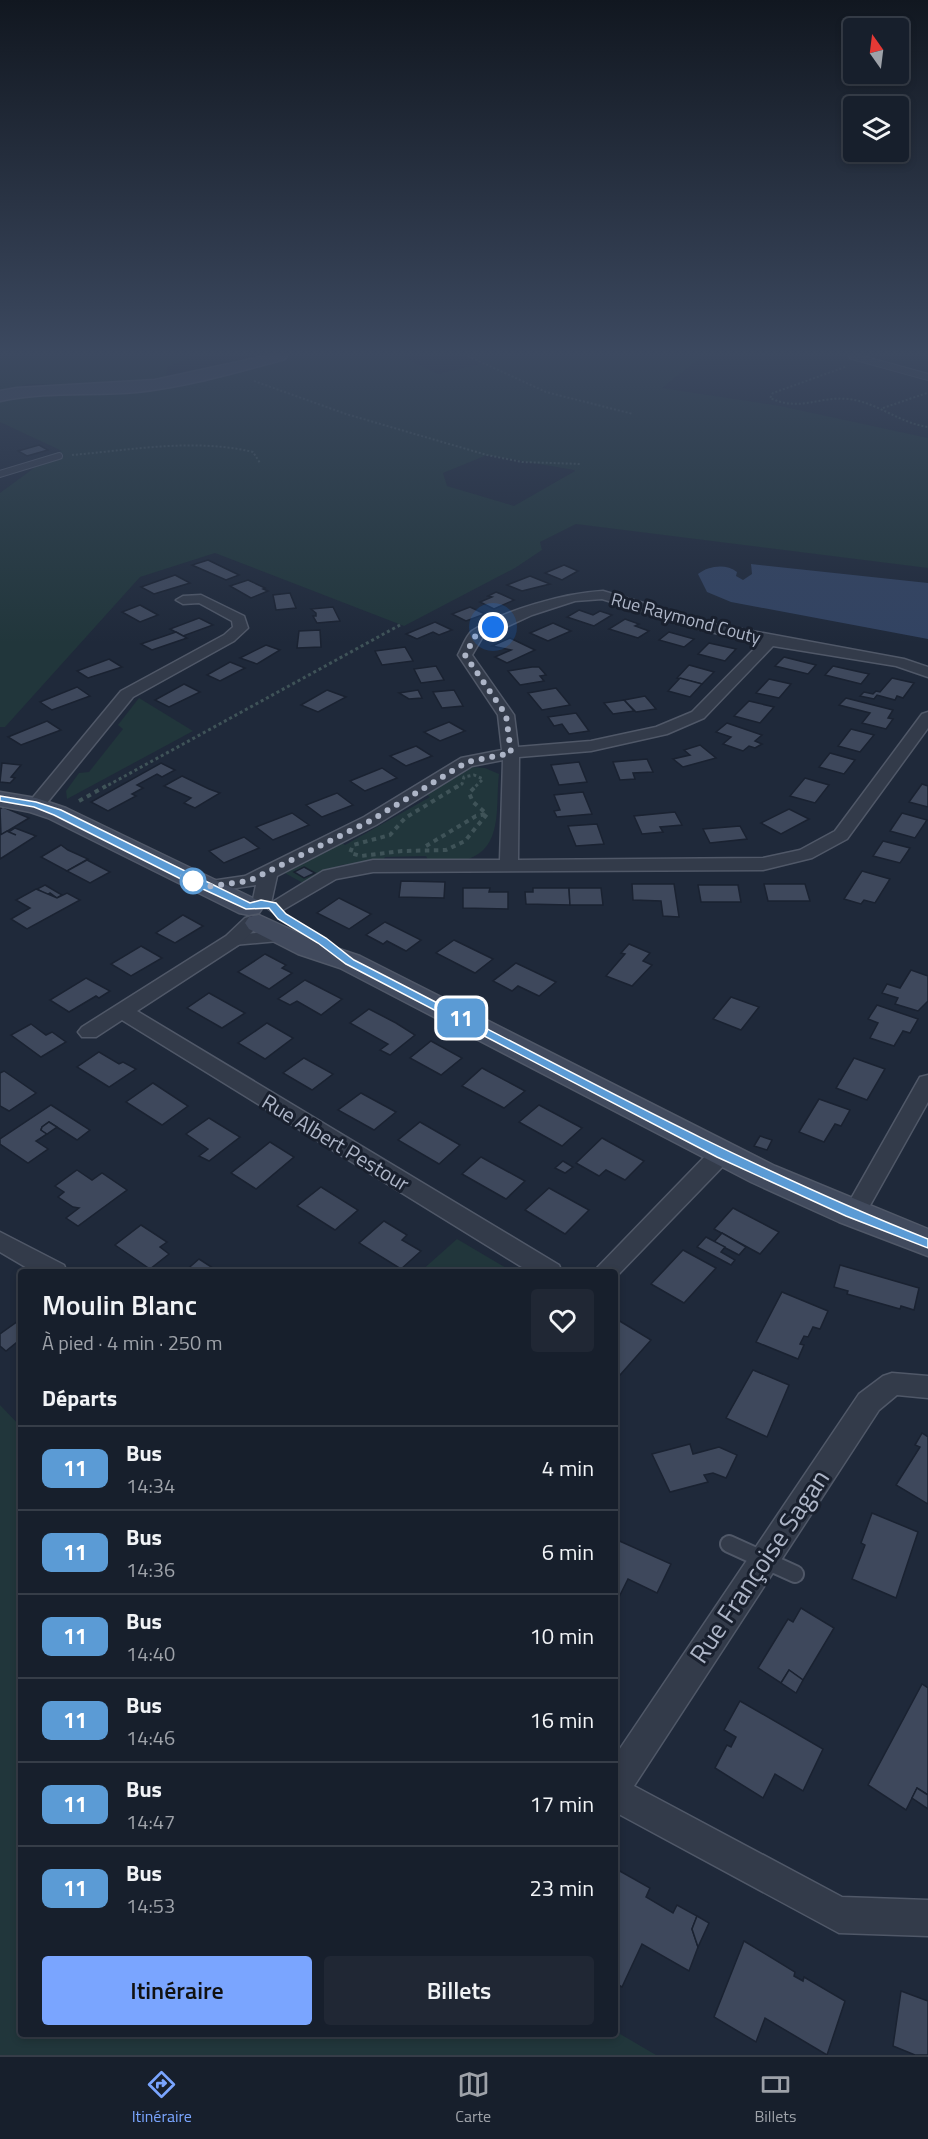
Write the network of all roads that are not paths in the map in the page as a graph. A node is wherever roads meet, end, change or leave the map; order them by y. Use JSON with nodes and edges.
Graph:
{"nodes":[{"id":1,"x":59,"y":456,"type":"road end"},
{"id":2,"x":0,"y":474,"type":"edge"},
{"id":3,"x":183,"y":600,"type":"dead end"},
{"id":4,"x":770,"y":641,"type":"junction"},
{"id":5,"x":928,"y":672,"type":"edge"},
{"id":6,"x":928,"y":717,"type":"edge"},
{"id":7,"x":511,"y":753,"type":"junction"},
{"id":8,"x":0,"y":799,"type":"edge"},
{"id":9,"x":47,"y":809,"type":"junction"},
{"id":10,"x":509,"y":865,"type":"junction"},
{"id":11,"x":268,"y":873,"type":"junction"},
{"id":12,"x":204,"y":887,"type":"junction"},
{"id":13,"x":262,"y":919,"type":"junction"},
{"id":14,"x":122,"y":1011,"type":"junction"},
{"id":15,"x":89,"y":1032,"type":"dead end"},
{"id":16,"x":928,"y":1082,"type":"edge"},
{"id":17,"x":722,"y":1154,"type":"junction"},
{"id":18,"x":851,"y":1213,"type":"junction"},
{"id":19,"x":0,"y":1241,"type":"edge"},
{"id":20,"x":928,"y":1243,"type":"edge"},
{"id":21,"x":50,"y":1269,"type":"edge"},
{"id":22,"x":545,"y":1269,"type":"edge"},
{"id":23,"x":608,"y":1269,"type":"edge"},
{"id":24,"x":928,"y":1387,"type":"edge"},
{"id":25,"x":729,"y":1544,"type":"dead end"},
{"id":26,"x":762,"y":1560,"type":"junction"},
{"id":27,"x":795,"y":1574,"type":"dead end"},
{"id":28,"x":618,"y":1780,"type":"edge"},
{"id":29,"x":618,"y":1796,"type":"edge"},
{"id":30,"x":928,"y":1918,"type":"edge"}],
"edges":[{"from":1,"to":2,"type":"lane"},
{"from":3,"to":9,"type":"street"},
{"from":4,"to":5,"type":"street","name":"Rue Raymond Couty"},
{"from":4,"to":7,"type":"street"},
{"from":4,"to":7,"type":"street","name":"Rue Raymond Couty"},
{"from":6,"to":10,"type":"street"},
{"from":7,"to":10,"type":"street","name":"Rue Raymond Couty"},
{"from":7,"to":11,"type":"street"},
{"from":8,"to":9,"type":"main road"},
{"from":9,"to":12,"type":"main road"},
{"from":10,"to":13,"type":"street"},
{"from":11,"to":12,"type":"street"},
{"from":11,"to":13,"type":"street"},
{"from":12,"to":13,"type":"main road"},
{"from":13,"to":14,"type":"street"},
{"from":13,"to":17,"type":"main road"},
{"from":14,"to":15,"type":"street"},
{"from":14,"to":22,"type":"street","name":"Rue Albert Pestour"},
{"from":16,"to":18,"type":"street"},
{"from":17,"to":18,"type":"main road"},
{"from":17,"to":23,"type":"street"},
{"from":18,"to":20,"type":"main road"},
{"from":19,"to":21,"type":"street"},
{"from":24,"to":26,"type":"street","name":"Rue Françoise Sagan"},
{"from":25,"to":26,"type":"lane"},
{"from":26,"to":27,"type":"lane"},
{"from":26,"to":28,"type":"street","name":"Rue Françoise Sagan"},
{"from":29,"to":30,"type":"street"}]}
